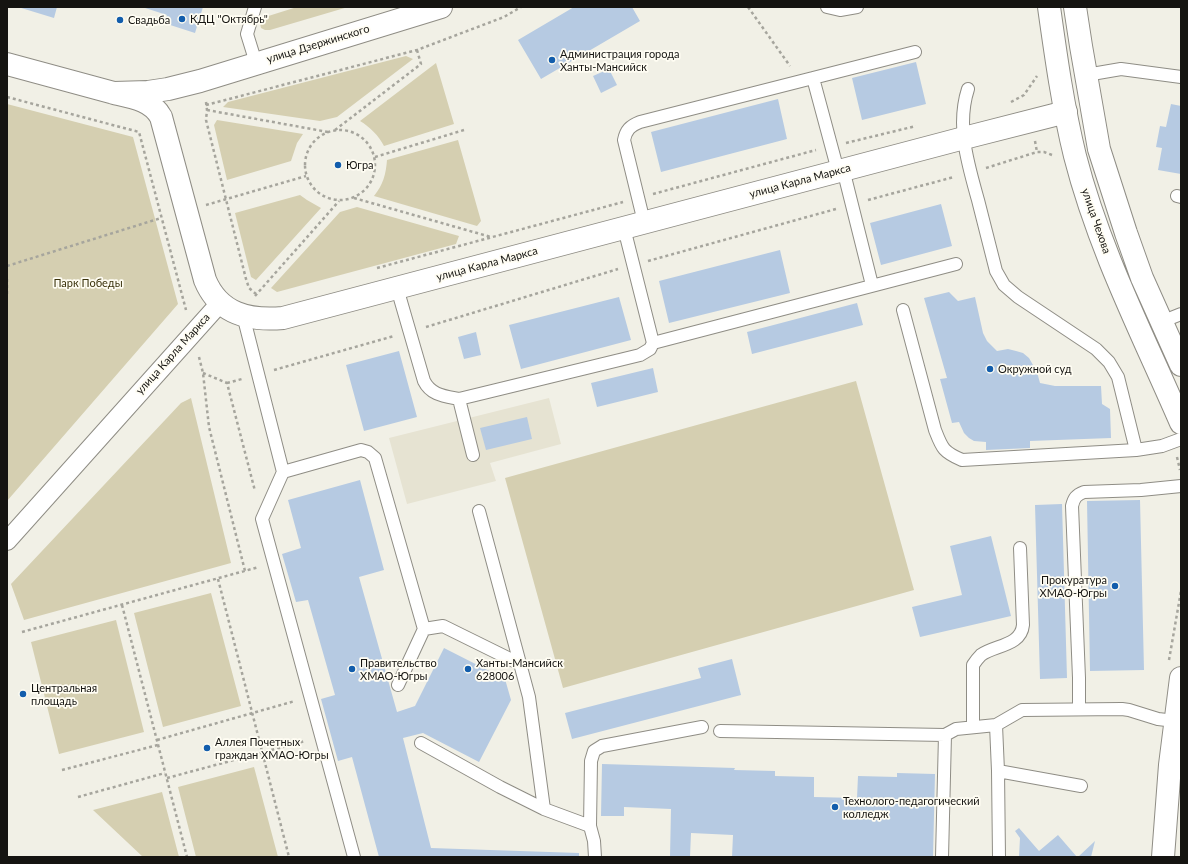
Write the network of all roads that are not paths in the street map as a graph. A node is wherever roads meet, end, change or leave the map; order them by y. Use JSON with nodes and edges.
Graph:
{"nodes":[{"id":1,"x":255,"y":7,"type":"edge"},
{"id":2,"x":441,"y":7,"type":"edge"},
{"id":3,"x":827,"y":7,"type":"edge"},
{"id":4,"x":857,"y":7,"type":"edge"},
{"id":5,"x":1049,"y":7,"type":"edge"},
{"id":6,"x":1075,"y":7,"type":"edge"},
{"id":7,"x":915,"y":52,"type":"dead end"},
{"id":8,"x":256,"y":63,"type":"junction"},
{"id":9,"x":7,"y":64,"type":"edge"},
{"id":10,"x":1086,"y":75,"type":"junction"},
{"id":11,"x":7,"y":77,"type":"edge"},
{"id":12,"x":1181,"y":77,"type":"edge"},
{"id":13,"x":813,"y":78,"type":"junction"},
{"id":14,"x":195,"y":82,"type":"junction"},
{"id":15,"x":968,"y":89,"type":"dead end"},
{"id":16,"x":114,"y":93,"type":"junction"},
{"id":17,"x":1091,"y":106,"type":"junction"},
{"id":18,"x":1066,"y":112,"type":"junction"},
{"id":19,"x":167,"y":135,"type":"junction"},
{"id":20,"x":964,"y":138,"type":"junction"},
{"id":21,"x":840,"y":170,"type":"junction"},
{"id":22,"x":634,"y":225,"type":"junction"},
{"id":23,"x":956,"y":264,"type":"dead end"},
{"id":24,"x":872,"y":285,"type":"junction"},
{"id":25,"x":397,"y":288,"type":"junction"},
{"id":26,"x":232,"y":310,"type":"junction"},
{"id":27,"x":903,"y":310,"type":"dead end"},
{"id":28,"x":1181,"y":314,"type":"edge"},
{"id":29,"x":1164,"y":329,"type":"junction"},
{"id":30,"x":653,"y":343,"type":"junction"},
{"id":31,"x":1181,"y":359,"type":"edge"},
{"id":32,"x":1181,"y":365,"type":"edge"},
{"id":33,"x":459,"y":399,"type":"junction"},
{"id":34,"x":1181,"y":424,"type":"edge"},
{"id":35,"x":1181,"y":439,"type":"edge"},
{"id":36,"x":1136,"y":450,"type":"junction"},
{"id":37,"x":473,"y":455,"type":"dead end"},
{"id":38,"x":283,"y":472,"type":"junction"},
{"id":39,"x":1181,"y":486,"type":"edge"},
{"id":40,"x":479,"y":511,"type":"dead end"},
{"id":41,"x":7,"y":541,"type":"edge"},
{"id":42,"x":1020,"y":548,"type":"dead end"},
{"id":43,"x":424,"y":629,"type":"junction"},
{"id":44,"x":520,"y":664,"type":"junction"},
{"id":45,"x":1181,"y":678,"type":"edge"},
{"id":46,"x":398,"y":685,"type":"dead end"},
{"id":47,"x":1079,"y":709,"type":"junction"},
{"id":48,"x":1175,"y":721,"type":"junction"},
{"id":49,"x":996,"y":725,"type":"junction"},
{"id":50,"x":702,"y":727,"type":"dead end"},
{"id":51,"x":973,"y":728,"type":"junction"},
{"id":52,"x":720,"y":731,"type":"dead end"},
{"id":53,"x":945,"y":735,"type":"junction"},
{"id":54,"x":421,"y":743,"type":"dead end"},
{"id":55,"x":998,"y":771,"type":"junction"},
{"id":56,"x":1081,"y":786,"type":"dead end"},
{"id":57,"x":544,"y":809,"type":"junction"},
{"id":58,"x":590,"y":826,"type":"junction"},
{"id":59,"x":354,"y":857,"type":"edge"},
{"id":60,"x":595,"y":857,"type":"edge"},
{"id":61,"x":942,"y":857,"type":"edge"},
{"id":62,"x":999,"y":857,"type":"edge"},
{"id":63,"x":1163,"y":857,"type":"edge"}],
"edges":[{"from":1,"to":8,"type":"lane"},
{"from":2,"to":8,"type":"street","name":"улица Дзержинского"},
{"from":3,"to":4,"type":"lane"},
{"from":5,"to":18,"type":"street","name":"улица Чехова"},
{"from":6,"to":10,"type":"street"},
{"from":7,"to":13,"type":"lane"},
{"from":8,"to":14,"type":"street","name":"улица Дзержинского"},
{"from":9,"to":16,"type":"street","name":"улица Дзержинского"},
{"from":10,"to":12,"type":"lane"},
{"from":10,"to":17,"type":"street"},
{"from":11,"to":19,"type":"street","name":"улица Дзержинского"},
{"from":13,"to":21,"type":"lane"},
{"from":13,"to":22,"type":"lane"},
{"from":14,"to":16,"type":"street","name":"улица Дзержинского"},
{"from":14,"to":19,"type":"street","name":"улица Дзержинского"},
{"from":15,"to":20,"type":"lane"},
{"from":16,"to":19,"type":"street","name":"улица Дзержинского"},
{"from":17,"to":18,"type":"street","name":"улица Карла Маркса"},
{"from":17,"to":29,"type":"street"},
{"from":18,"to":20,"type":"street","name":"улица Карла Маркса"},
{"from":18,"to":34,"type":"street","name":"улица Чехова"},
{"from":19,"to":26,"type":"street","name":"улица Дзержинского"},
{"from":20,"to":21,"type":"street","name":"улица Карла Маркса"},
{"from":20,"to":36,"type":"lane"},
{"from":21,"to":22,"type":"street","name":"улица Карла Маркса"},
{"from":21,"to":24,"type":"lane"},
{"from":22,"to":25,"type":"street","name":"улица Карла Маркса"},
{"from":22,"to":30,"type":"lane"},
{"from":23,"to":24,"type":"lane"},
{"from":24,"to":30,"type":"lane"},
{"from":25,"to":26,"type":"street","name":"улица Карла Маркса"},
{"from":25,"to":33,"type":"lane"},
{"from":26,"to":38,"type":"lane"},
{"from":26,"to":41,"type":"street","name":"улица Карла Маркса"},
{"from":27,"to":36,"type":"lane"},
{"from":28,"to":29,"type":"lane"},
{"from":29,"to":31,"type":"street"},
{"from":29,"to":32,"type":"street"},
{"from":30,"to":33,"type":"lane"},
{"from":33,"to":37,"type":"lane"},
{"from":35,"to":36,"type":"lane"},
{"from":38,"to":43,"type":"lane"},
{"from":38,"to":59,"type":"lane"},
{"from":39,"to":47,"type":"lane"},
{"from":40,"to":44,"type":"lane"},
{"from":42,"to":51,"type":"lane"},
{"from":43,"to":44,"type":"lane"},
{"from":43,"to":46,"type":"lane"},
{"from":44,"to":57,"type":"lane"},
{"from":45,"to":48,"type":"street"},
{"from":47,"to":48,"type":"lane"},
{"from":47,"to":49,"type":"lane"},
{"from":48,"to":63,"type":"street"},
{"from":49,"to":51,"type":"lane"},
{"from":49,"to":55,"type":"lane"},
{"from":50,"to":58,"type":"lane"},
{"from":51,"to":53,"type":"lane"},
{"from":52,"to":53,"type":"lane"},
{"from":53,"to":61,"type":"lane"},
{"from":54,"to":57,"type":"lane"},
{"from":55,"to":56,"type":"lane"},
{"from":55,"to":62,"type":"lane"},
{"from":57,"to":58,"type":"lane"},
{"from":58,"to":60,"type":"lane"}]}
